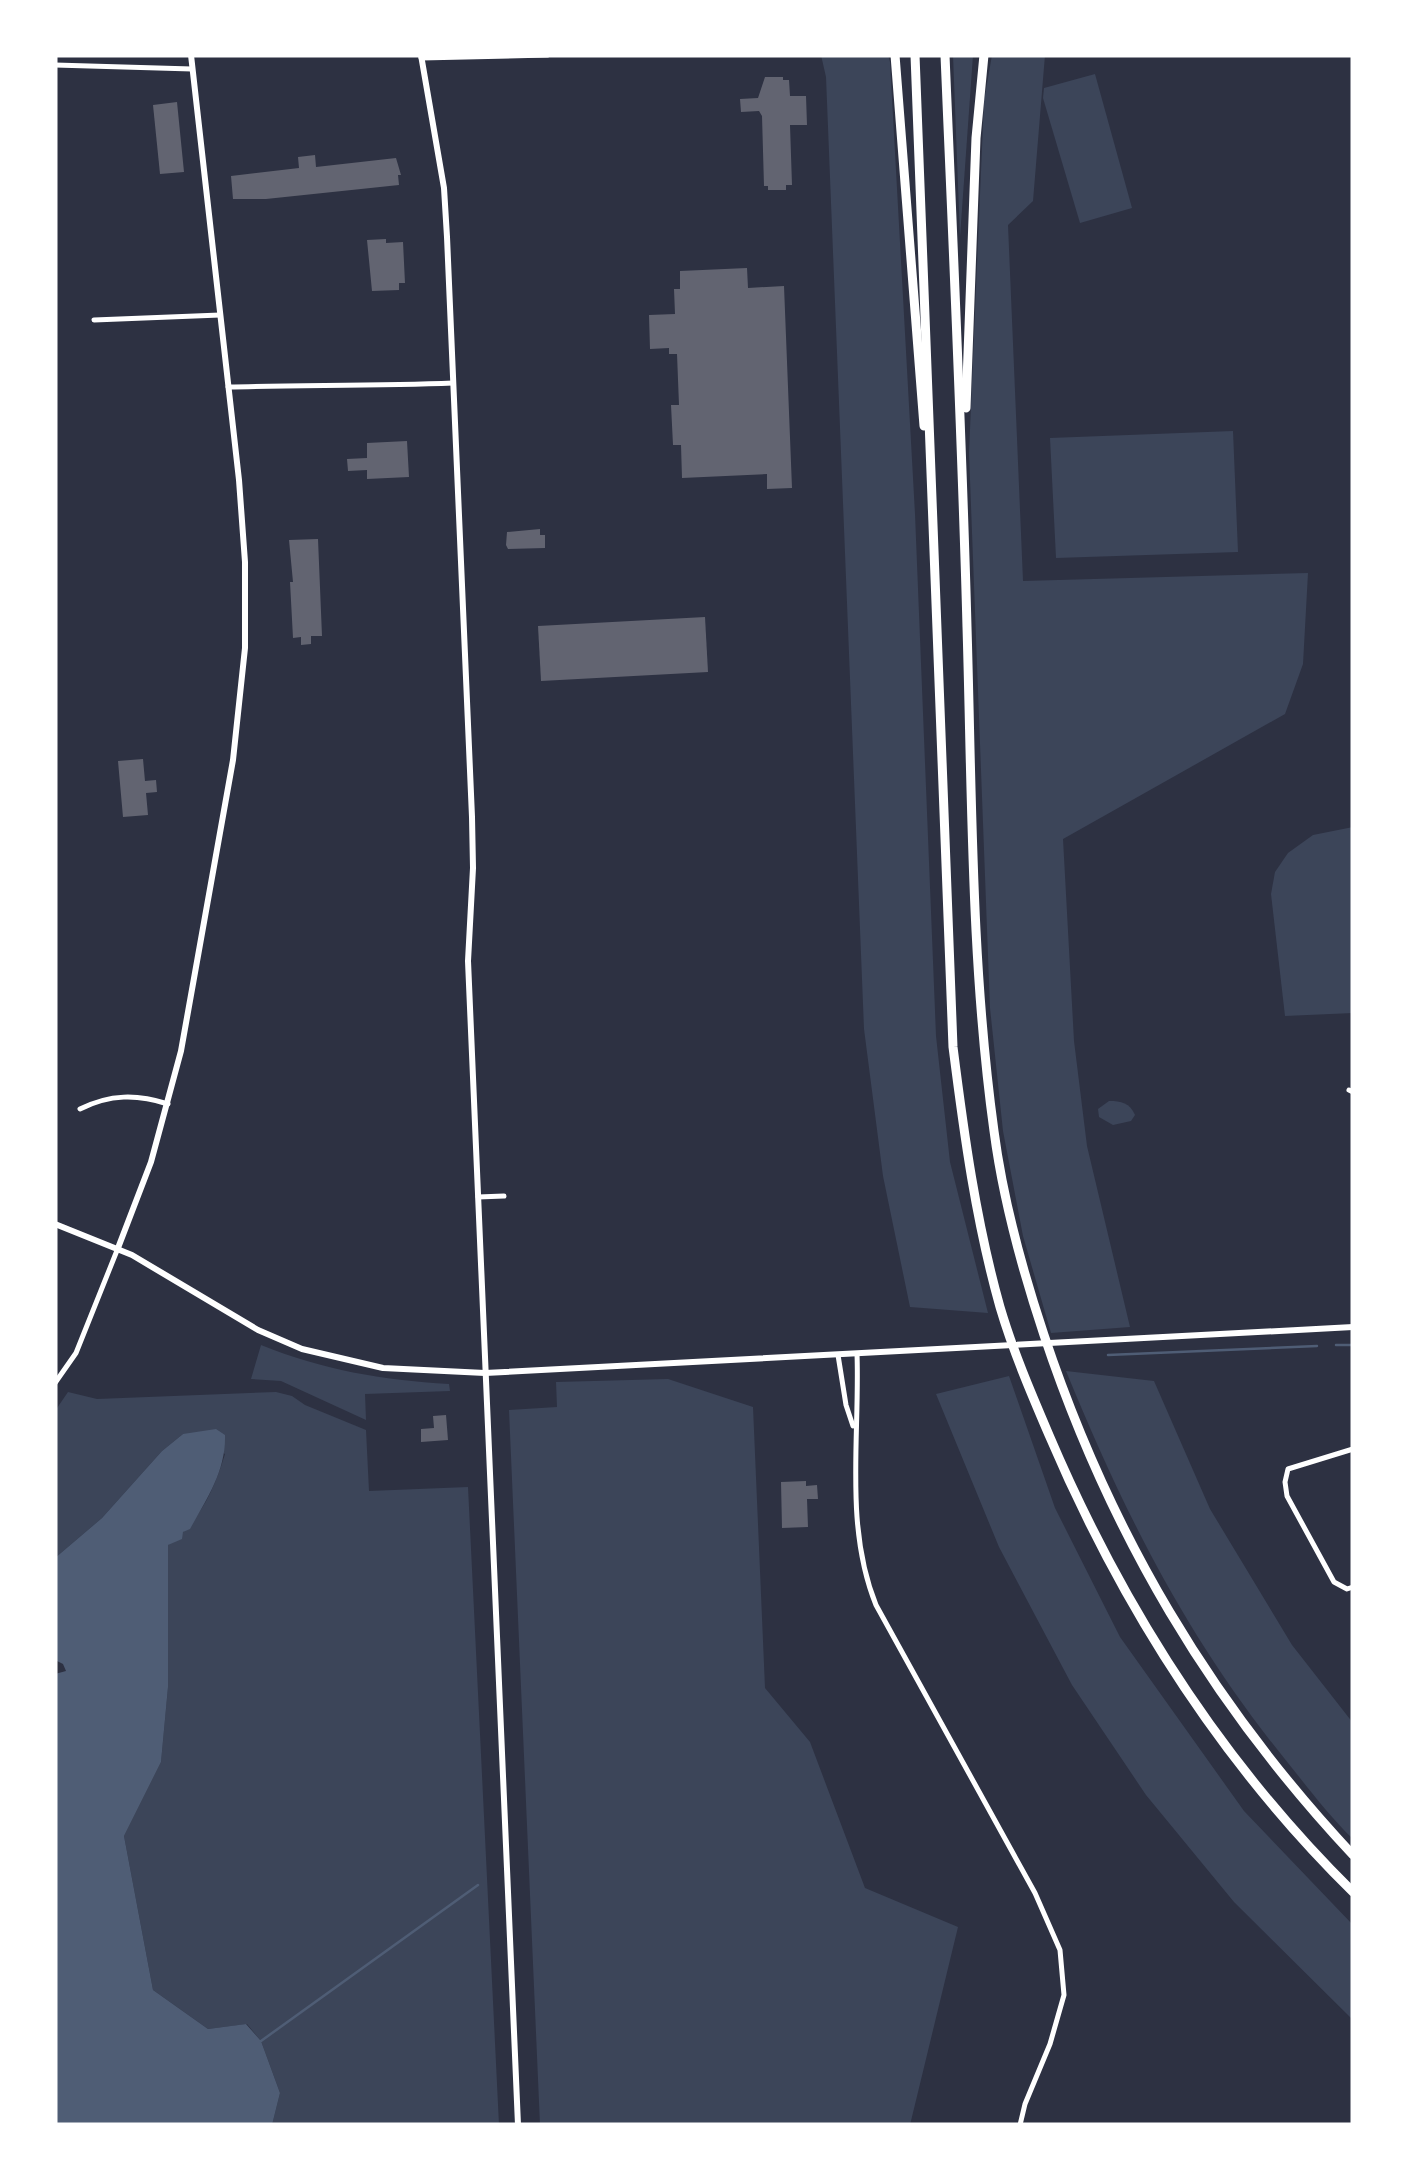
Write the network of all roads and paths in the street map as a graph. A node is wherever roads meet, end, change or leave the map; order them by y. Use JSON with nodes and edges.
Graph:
{"nodes":[{"id":1,"x":192,"y":55,"type":"edge"},
{"id":2,"x":548,"y":55,"type":"edge"},
{"id":3,"x":896,"y":55,"type":"edge"},
{"id":4,"x":915,"y":55,"type":"edge"},
{"id":5,"x":945,"y":55,"type":"edge"},
{"id":6,"x":984,"y":55,"type":"edge"},
{"id":7,"x":421,"y":56,"type":"edge"},
{"id":8,"x":55,"y":66,"type":"edge"},
{"id":9,"x":193,"y":69,"type":"junction"},
{"id":10,"x":220,"y":314,"type":"junction"},
{"id":11,"x":94,"y":320,"type":"dead end"},
{"id":12,"x":453,"y":383,"type":"junction"},
{"id":13,"x":228,"y":387,"type":"junction"},
{"id":14,"x":964,"y":500,"type":"junction"},
{"id":15,"x":936,"y":590,"type":"junction"},
{"id":16,"x":168,"y":1104,"type":"junction"},
{"id":17,"x":80,"y":1109,"type":"dead end"},
{"id":18,"x":504,"y":1196,"type":"dead end"},
{"id":19,"x":478,"y":1197,"type":"junction"},
{"id":20,"x":55,"y":1224,"type":"edge"},
{"id":21,"x":118,"y":1248,"type":"junction"},
{"id":22,"x":1353,"y":1327,"type":"edge"},
{"id":23,"x":857,"y":1354,"type":"junction"},
{"id":24,"x":838,"y":1355,"type":"junction"},
{"id":25,"x":484,"y":1373,"type":"junction"},
{"id":26,"x":55,"y":1383,"type":"edge"},
{"id":27,"x":854,"y":1429,"type":"junction"},
{"id":28,"x":1353,"y":1449,"type":"edge"},
{"id":29,"x":1350,"y":1588,"type":"edge"},
{"id":30,"x":1353,"y":1855,"type":"edge"},
{"id":31,"x":1353,"y":1892,"type":"edge"},
{"id":32,"x":518,"y":2125,"type":"edge"},
{"id":33,"x":1020,"y":2125,"type":"edge"}],
"edges":[{"from":1,"to":9,"type":"main road"},
{"from":2,"to":7,"type":"street"},
{"from":3,"to":15,"type":"highway"},
{"from":4,"to":15,"type":"highway"},
{"from":5,"to":14,"type":"highway"},
{"from":6,"to":14,"type":"highway"},
{"from":7,"to":12,"type":"main road"},
{"from":8,"to":9,"type":"street"},
{"from":9,"to":10,"type":"main road"},
{"from":10,"to":11,"type":"street"},
{"from":10,"to":13,"type":"main road"},
{"from":12,"to":13,"type":"street"},
{"from":12,"to":19,"type":"main road"},
{"from":13,"to":16,"type":"main road"},
{"from":14,"to":30,"type":"highway"},
{"from":15,"to":31,"type":"highway"},
{"from":16,"to":17,"type":"street"},
{"from":16,"to":21,"type":"main road"},
{"from":18,"to":19,"type":"street"},
{"from":19,"to":25,"type":"main road"},
{"from":20,"to":21,"type":"main road"},
{"from":21,"to":25,"type":"main road"},
{"from":21,"to":26,"type":"street"},
{"from":22,"to":23,"type":"main road"},
{"from":23,"to":24,"type":"main road"},
{"from":23,"to":27,"type":"street"},
{"from":24,"to":25,"type":"main road"},
{"from":24,"to":27,"type":"street"},
{"from":25,"to":32,"type":"main road"},
{"from":27,"to":33,"type":"street"},
{"from":28,"to":29,"type":"street"}]}
